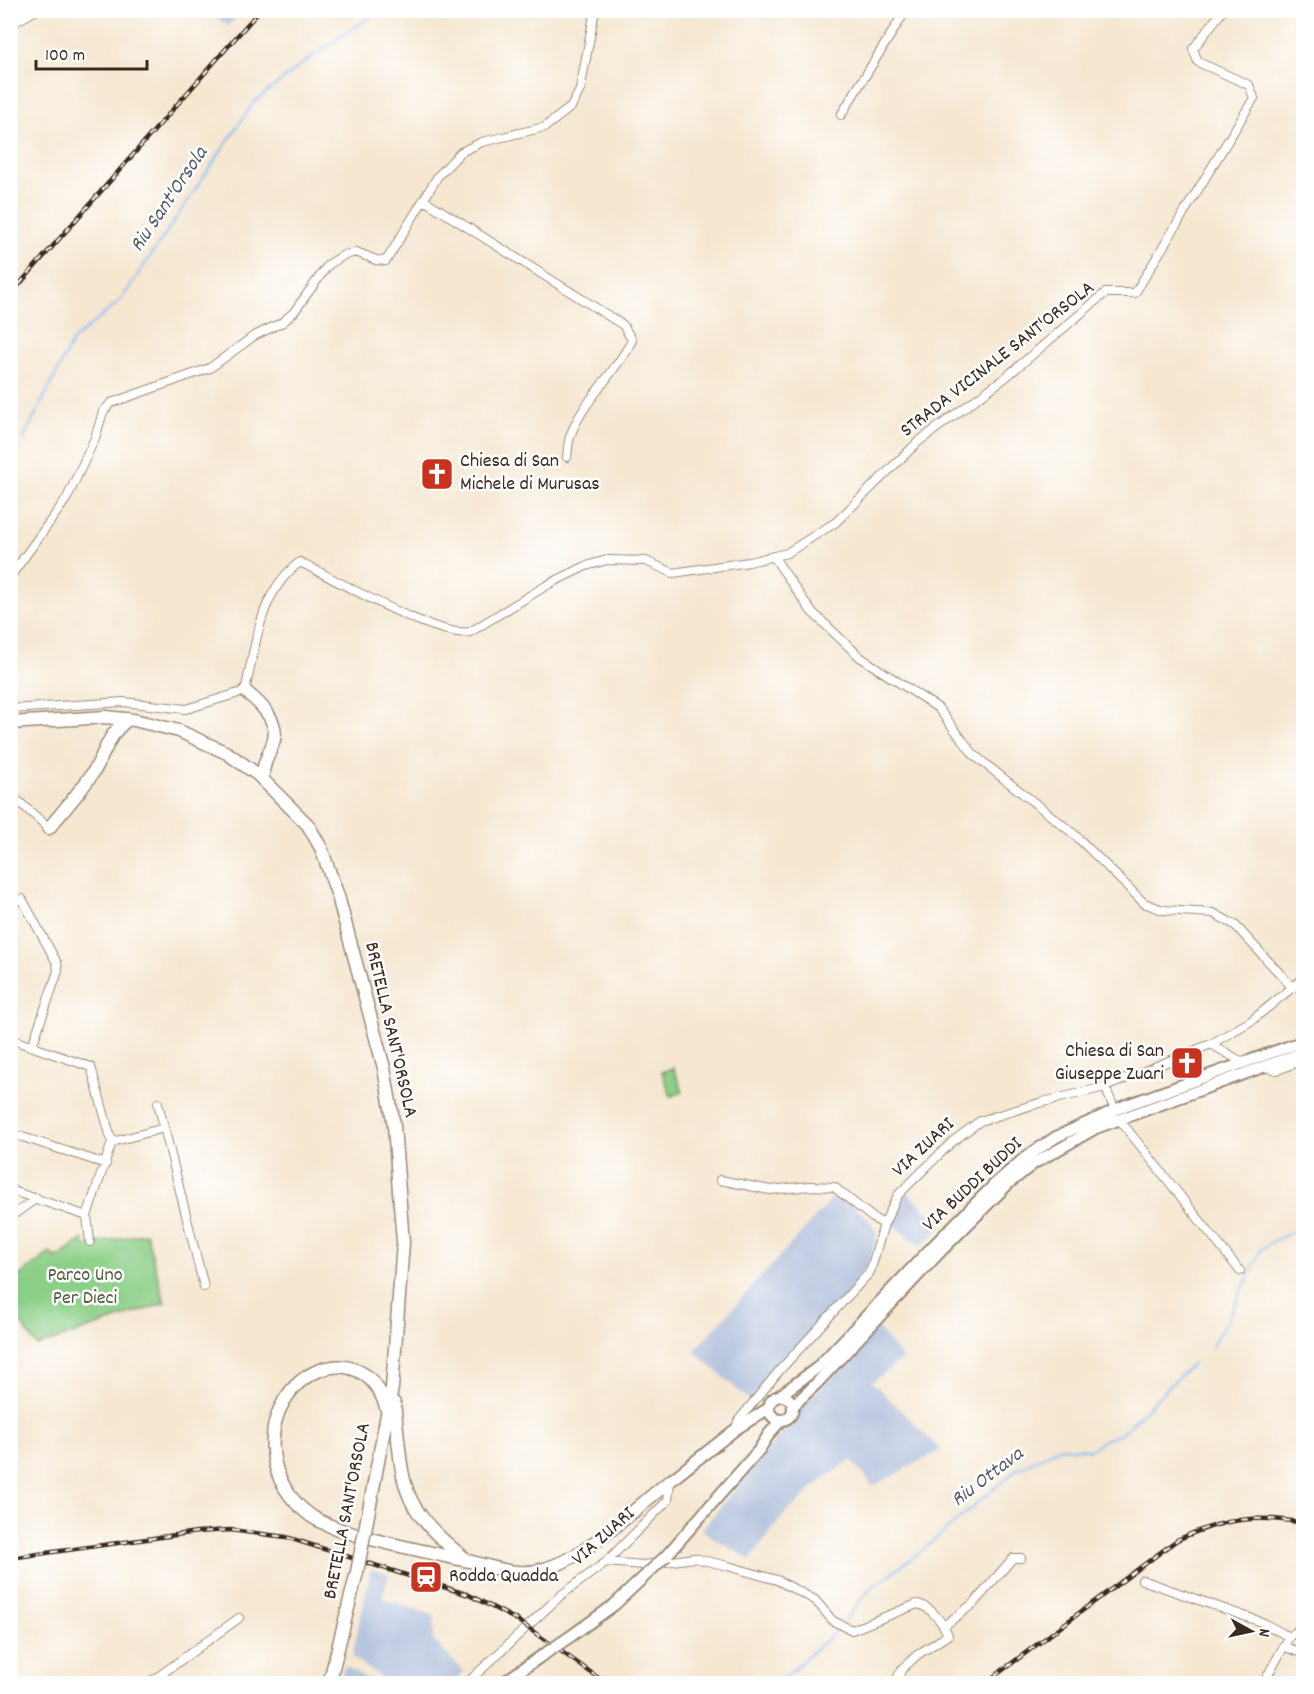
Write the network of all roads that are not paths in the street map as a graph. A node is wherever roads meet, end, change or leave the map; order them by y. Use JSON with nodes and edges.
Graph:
{"nodes":[{"id":1,"x":36,"y":10,"type":"edge"},
{"id":2,"x":595,"y":10,"type":"edge"},
{"id":3,"x":906,"y":10,"type":"edge"},
{"id":4,"x":1223,"y":10,"type":"edge"},
{"id":5,"x":10,"y":25,"type":"edge"},
{"id":6,"x":842,"y":115,"type":"dead end"},
{"id":7,"x":424,"y":200,"type":"junction"},
{"id":8,"x":567,"y":457,"type":"dead end"},
{"id":9,"x":773,"y":556,"type":"junction"},
{"id":10,"x":10,"y":577,"type":"edge"},
{"id":11,"x":245,"y":691,"type":"junction"},
{"id":12,"x":10,"y":709,"type":"edge"},
{"id":13,"x":91,"y":718,"type":"junction"},
{"id":14,"x":128,"y":719,"type":"junction"},
{"id":15,"x":10,"y":723,"type":"edge"},
{"id":16,"x":107,"y":741,"type":"junction"},
{"id":17,"x":268,"y":753,"type":"junction"},
{"id":18,"x":244,"y":765,"type":"junction"},
{"id":19,"x":262,"y":780,"type":"junction"},
{"id":20,"x":10,"y":794,"type":"edge"},
{"id":21,"x":49,"y":828,"type":"joint"},
{"id":22,"x":10,"y":903,"type":"edge"},
{"id":23,"x":1304,"y":978,"type":"edge"},
{"id":24,"x":1293,"y":987,"type":"junction"},
{"id":25,"x":10,"y":1039,"type":"edge"},
{"id":26,"x":1304,"y":1041,"type":"edge"},
{"id":27,"x":1211,"y":1044,"type":"junction"},
{"id":28,"x":32,"y":1046,"type":"junction"},
{"id":29,"x":1304,"y":1052,"type":"edge"},
{"id":30,"x":1304,"y":1060,"type":"edge"},
{"id":31,"x":1245,"y":1064,"type":"junction"},
{"id":32,"x":1265,"y":1067,"type":"junction"},
{"id":33,"x":1105,"y":1087,"type":"junction"},
{"id":34,"x":158,"y":1103,"type":"dead end"},
{"id":35,"x":1117,"y":1114,"type":"junction"},
{"id":36,"x":164,"y":1128,"type":"junction"},
{"id":37,"x":10,"y":1133,"type":"edge"},
{"id":38,"x":112,"y":1142,"type":"junction"},
{"id":39,"x":106,"y":1164,"type":"junction"},
{"id":40,"x":720,"y":1180,"type":"dead end"},
{"id":41,"x":10,"y":1190,"type":"edge"},
{"id":42,"x":37,"y":1198,"type":"junction"},
{"id":43,"x":87,"y":1216,"type":"junction"},
{"id":44,"x":10,"y":1217,"type":"edge"},
{"id":45,"x":884,"y":1224,"type":"junction"},
{"id":46,"x":90,"y":1242,"type":"dead end"},
{"id":47,"x":1240,"y":1271,"type":"dead end"},
{"id":48,"x":204,"y":1287,"type":"dead end"},
{"id":49,"x":392,"y":1388,"type":"junction"},
{"id":50,"x":780,"y":1396,"type":"junction"},
{"id":51,"x":793,"y":1406,"type":"junction"},
{"id":52,"x":769,"y":1408,"type":"junction"},
{"id":53,"x":388,"y":1414,"type":"junction"},
{"id":54,"x":782,"y":1420,"type":"junction"},
{"id":55,"x":736,"y":1429,"type":"junction"},
{"id":56,"x":670,"y":1481,"type":"junction"},
{"id":57,"x":1021,"y":1558,"type":"dead end"},
{"id":58,"x":466,"y":1560,"type":"junction"},
{"id":59,"x":606,"y":1562,"type":"junction"},
{"id":60,"x":1142,"y":1580,"type":"dead end"},
{"id":61,"x":238,"y":1618,"type":"dead end"},
{"id":62,"x":1304,"y":1625,"type":"edge"},
{"id":63,"x":944,"y":1626,"type":"junction"},
{"id":64,"x":1289,"y":1637,"type":"junction"},
{"id":65,"x":1284,"y":1646,"type":"junction"},
{"id":66,"x":1304,"y":1654,"type":"edge"},
{"id":67,"x":148,"y":1683,"type":"edge"},
{"id":68,"x":329,"y":1683,"type":"edge"},
{"id":69,"x":466,"y":1683,"type":"edge"},
{"id":70,"x":501,"y":1683,"type":"edge"},
{"id":71,"x":894,"y":1683,"type":"edge"},
{"id":72,"x":1263,"y":1683,"type":"edge"}],
"edges":[{"from":1,"to":5,"type":"street"},
{"from":2,"to":7,"type":"street"},
{"from":3,"to":6,"type":"street"},
{"from":4,"to":9,"type":"street","name":"STRADA VICINALE SANT'ORSOLA"},
{"from":7,"to":8,"type":"street"},
{"from":7,"to":10,"type":"street"},
{"from":9,"to":11,"type":"street","name":"STRADA VICINALE SANT'ORSOLA"},
{"from":9,"to":24,"type":"street"},
{"from":11,"to":12,"type":"street"},
{"from":11,"to":17,"type":"main road"},
{"from":13,"to":14,"type":"main road","name":"BRETELLA SANT'ORSOLA"},
{"from":13,"to":15,"type":"main road","name":"BRETELLA SANT'ORSOLA"},
{"from":13,"to":16,"type":"main road"},
{"from":14,"to":16,"type":"main road"},
{"from":14,"to":18,"type":"main road","name":"BRETELLA SANT'ORSOLA"},
{"from":16,"to":21,"type":"main road"},
{"from":17,"to":18,"type":"main road"},
{"from":17,"to":19,"type":"main road"},
{"from":18,"to":19,"type":"main road","name":"BRETELLA SANT'ORSOLA"},
{"from":19,"to":49,"type":"main road","name":"BRETELLA SANT'ORSOLA"},
{"from":20,"to":21,"type":"street"},
{"from":22,"to":28,"type":"street"},
{"from":23,"to":24,"type":"street","name":"VIA ZUARI"},
{"from":24,"to":27,"type":"street","name":"VIA ZUARI"},
{"from":25,"to":28,"type":"street"},
{"from":26,"to":31,"type":"main road","name":"VIA BUDDI BUDDI"},
{"from":27,"to":31,"type":"street"},
{"from":27,"to":33,"type":"street","name":"VIA ZUARI"},
{"from":28,"to":38,"type":"street"},
{"from":29,"to":32,"type":"main road","name":"VIA BUDDI BUDDI"},
{"from":30,"to":32,"type":"street"},
{"from":31,"to":35,"type":"main road","name":"VIA BUDDI BUDDI"},
{"from":32,"to":35,"type":"main road","name":"VIA BUDDI BUDDI"},
{"from":33,"to":35,"type":"street"},
{"from":33,"to":45,"type":"street","name":"VIA ZUARI"},
{"from":34,"to":36,"type":"street"},
{"from":35,"to":47,"type":"street"},
{"from":35,"to":50,"type":"main road","name":"VIA BUDDI BUDDI"},
{"from":35,"to":51,"type":"main road","name":"VIA BUDDI BUDDI"},
{"from":36,"to":38,"type":"street"},
{"from":36,"to":48,"type":"street"},
{"from":37,"to":39,"type":"street"},
{"from":38,"to":39,"type":"street"},
{"from":39,"to":43,"type":"street"},
{"from":40,"to":45,"type":"street"},
{"from":41,"to":42,"type":"street"},
{"from":42,"to":43,"type":"street"},
{"from":42,"to":44,"type":"street"},
{"from":43,"to":46,"type":"street"},
{"from":45,"to":55,"type":"street","name":"VIA ZUARI"},
{"from":49,"to":53,"type":"main road","name":"BRETELLA SANT'ORSOLA"},
{"from":49,"to":58,"type":"main road"},
{"from":50,"to":51,"type":"main road"},
{"from":50,"to":52,"type":"main road"},
{"from":51,"to":54,"type":"main road"},
{"from":52,"to":54,"type":"main road"},
{"from":52,"to":55,"type":"main road"},
{"from":53,"to":58,"type":"main road"},
{"from":53,"to":68,"type":"main road","name":"BRETELLA SANT'ORSOLA","bridge":true},
{"from":54,"to":70,"type":"main road","bridge":true},
{"from":55,"to":56,"type":"main road"},
{"from":56,"to":58,"type":"main road"},
{"from":56,"to":59,"type":"street","name":"VIA ZUARI"},
{"from":57,"to":63,"type":"street"},
{"from":59,"to":63,"type":"street"},
{"from":59,"to":69,"type":"street","name":"VIA ZUARI"},
{"from":60,"to":64,"type":"street"},
{"from":61,"to":67,"type":"street"},
{"from":62,"to":64,"type":"street"},
{"from":63,"to":71,"type":"street"},
{"from":64,"to":65,"type":"street"},
{"from":65,"to":66,"type":"street"},
{"from":65,"to":72,"type":"street"}]}
